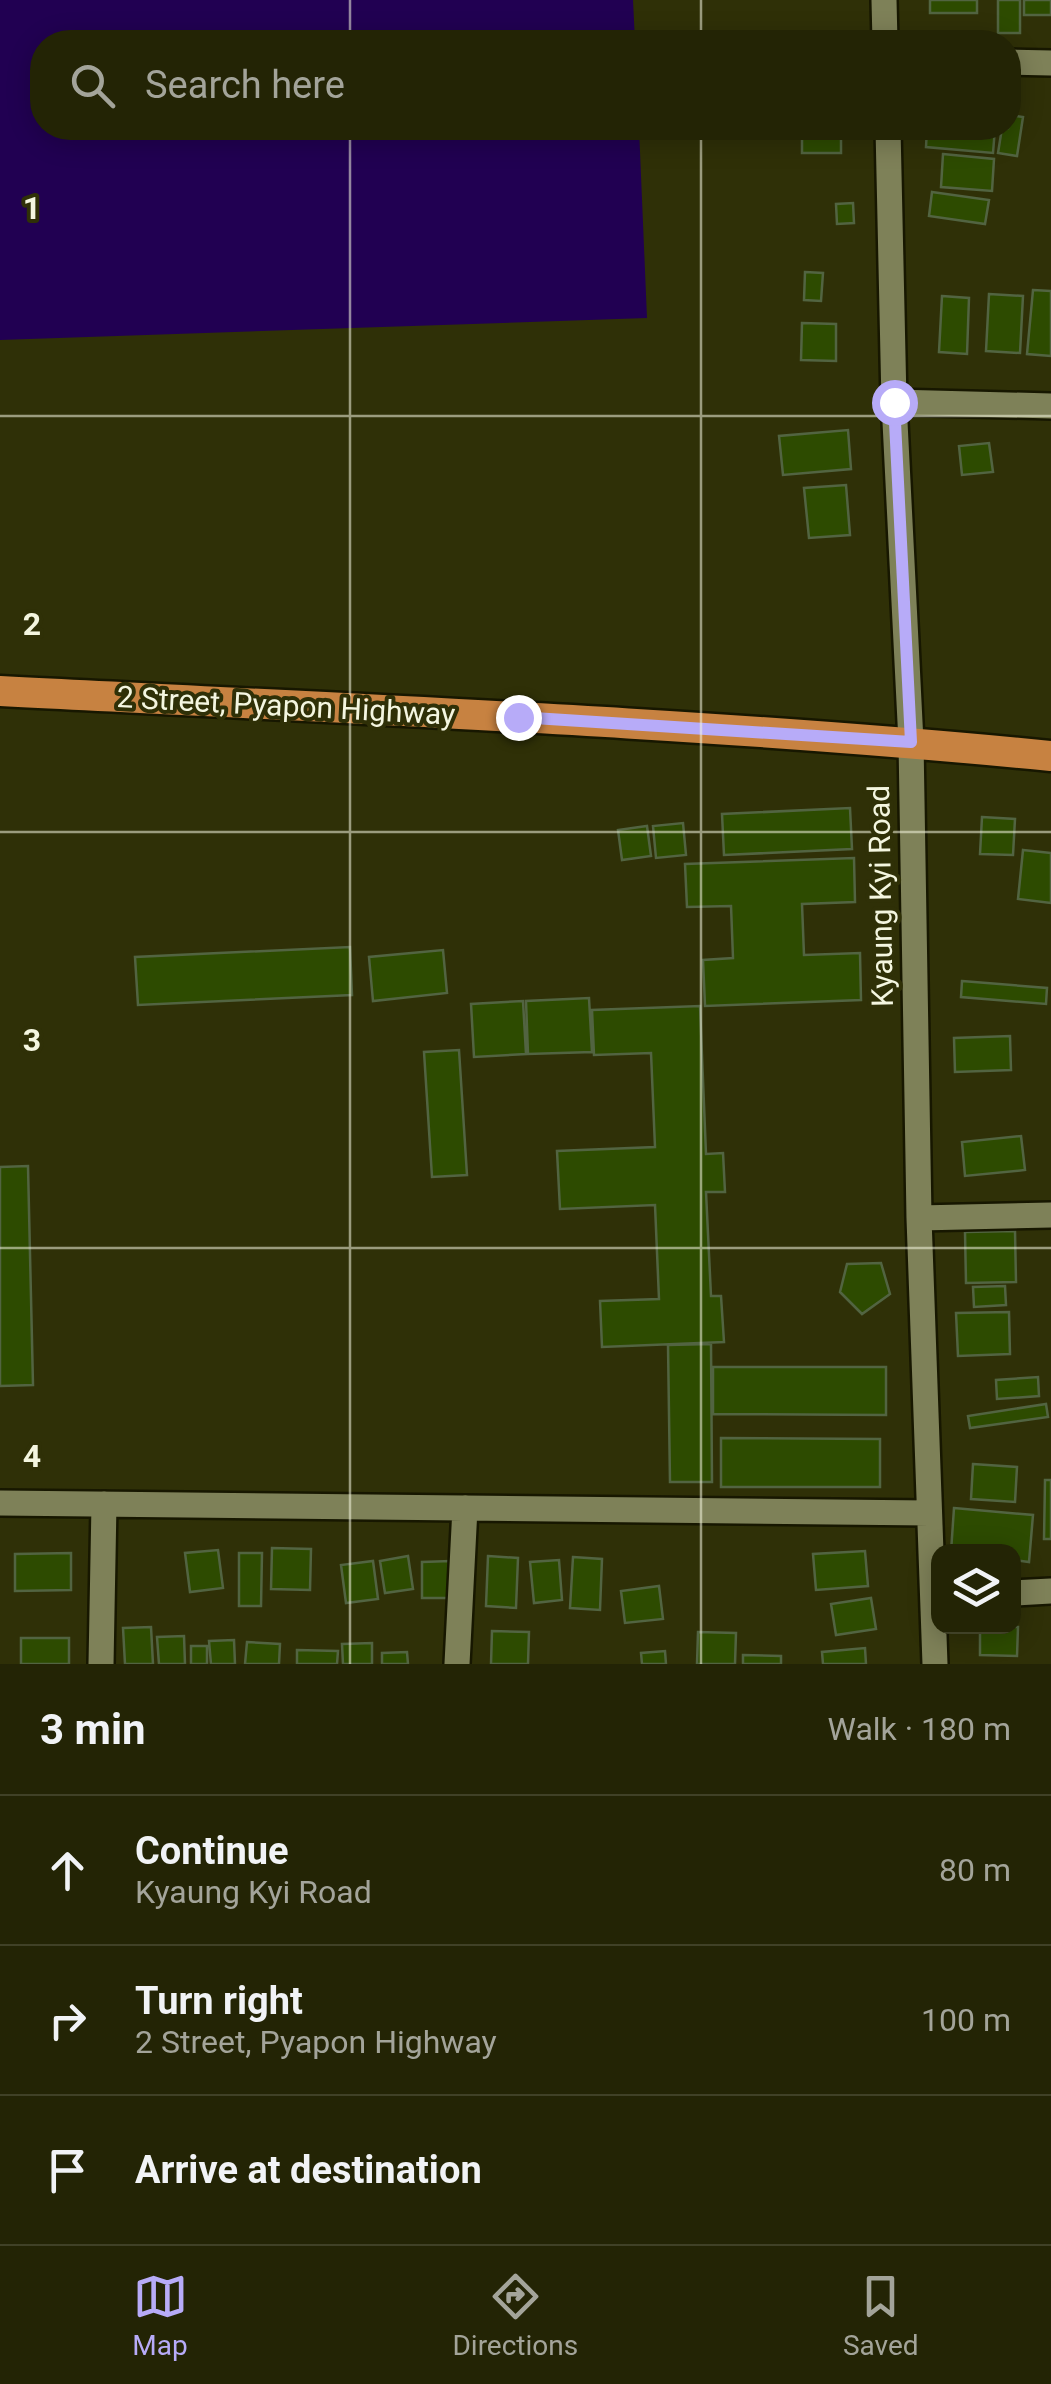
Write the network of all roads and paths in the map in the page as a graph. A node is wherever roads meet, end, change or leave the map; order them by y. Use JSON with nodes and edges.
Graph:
{"nodes":[{"id":1,"x":884,"y":0,"type":"edge"},
{"id":2,"x":885,"y":30,"type":"edge"},
{"id":3,"x":1021,"y":62,"type":"edge"},
{"id":4,"x":1051,"y":62,"type":"edge"},
{"id":5,"x":888,"y":140,"type":"edge"},
{"id":6,"x":894,"y":402,"type":"junction"},
{"id":7,"x":1051,"y":406,"type":"edge"},
{"id":8,"x":0,"y":692,"type":"edge"},
{"id":9,"x":911,"y":742,"type":"junction"},
{"id":10,"x":1051,"y":756,"type":"edge"},
{"id":11,"x":1051,"y":1215,"type":"edge"},
{"id":12,"x":919,"y":1218,"type":"junction"},
{"id":13,"x":0,"y":1502,"type":"edge"},
{"id":14,"x":104,"y":1504,"type":"junction"},
{"id":15,"x":465,"y":1508,"type":"junction"},
{"id":16,"x":930,"y":1513,"type":"junction"},
{"id":17,"x":932,"y":1544,"type":"edge"},
{"id":18,"x":1051,"y":1591,"type":"edge"},
{"id":19,"x":1021,"y":1593,"type":"edge"},
{"id":20,"x":935,"y":1634,"type":"edge"},
{"id":21,"x":101,"y":1664,"type":"edge"},
{"id":22,"x":457,"y":1664,"type":"edge"},
{"id":23,"x":935,"y":1664,"type":"edge"}],
"edges":[{"from":1,"to":2,"type":"street"},
{"from":3,"to":4,"type":"street"},
{"from":5,"to":6,"type":"street","name":"Kyaung Kyi Road"},
{"from":6,"to":7,"type":"street"},
{"from":6,"to":9,"type":"street","name":"Kyaung Kyi Road"},
{"from":8,"to":9,"type":"main road","name":"2 Street, Pyapon Highway"},
{"from":9,"to":10,"type":"main road","name":"2 Street, Pyapon Highway"},
{"from":9,"to":12,"type":"street","name":"Kyaung Kyi Road"},
{"from":11,"to":12,"type":"street"},
{"from":12,"to":16,"type":"street","name":"Kyaung Kyi Road"},
{"from":13,"to":14,"type":"street"},
{"from":14,"to":15,"type":"street"},
{"from":14,"to":21,"type":"street"},
{"from":15,"to":16,"type":"street"},
{"from":15,"to":22,"type":"street"},
{"from":16,"to":17,"type":"street","name":"Kyaung Kyi Road"},
{"from":18,"to":19,"type":"street"},
{"from":20,"to":23,"type":"street","name":"Kyaung Kyi Road"}]}
